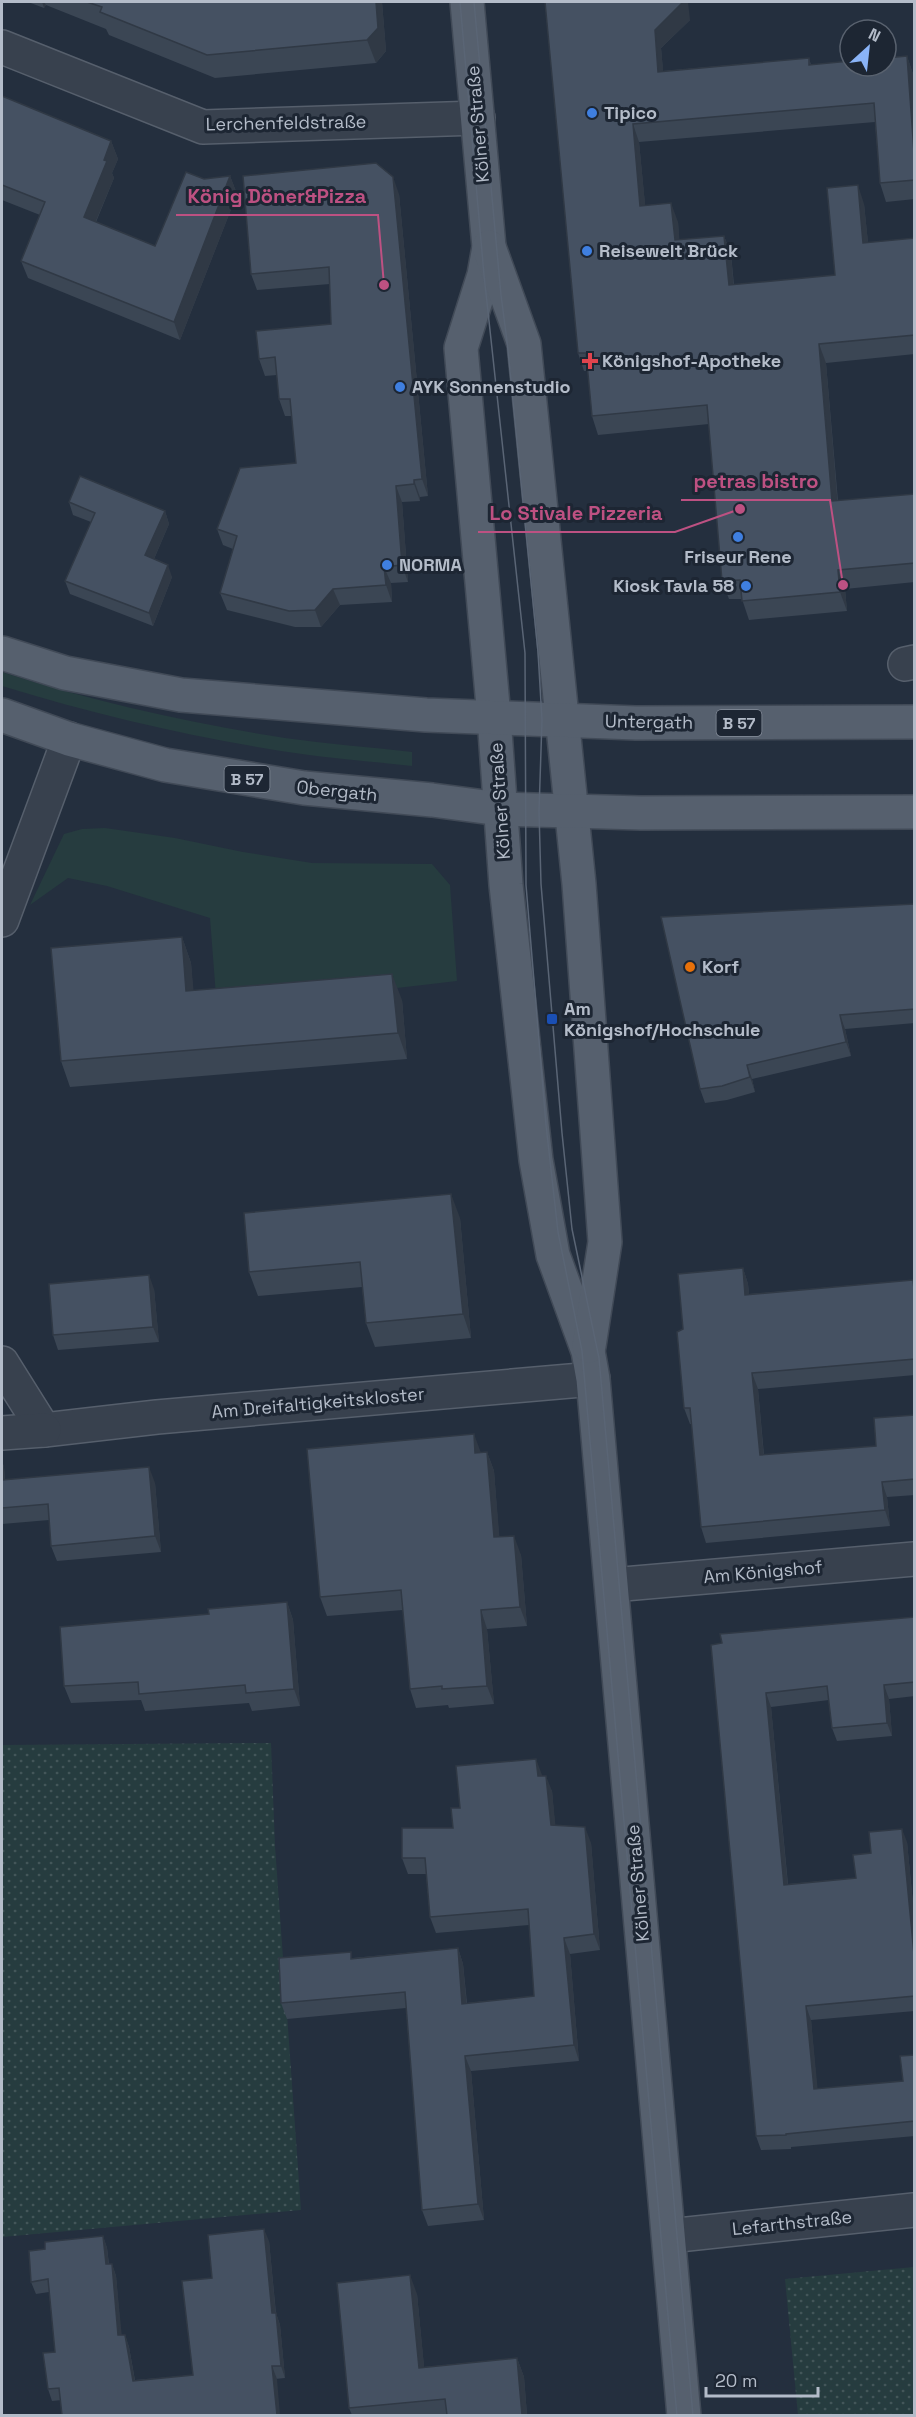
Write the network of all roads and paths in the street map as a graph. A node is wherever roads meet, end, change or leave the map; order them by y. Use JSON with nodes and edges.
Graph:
{"nodes":[{"id":1,"x":467,"y":2,"type":"edge"},
{"id":2,"x":2,"y":47,"type":"edge"},
{"id":3,"x":478,"y":118,"type":"junction"},
{"id":4,"x":489,"y":247,"type":"junction"},
{"id":5,"x":2,"y":653,"type":"edge"},
{"id":6,"x":2,"y":715,"type":"edge"},
{"id":7,"x":494,"y":717,"type":"junction"},
{"id":8,"x":563,"y":720,"type":"junction"},
{"id":9,"x":915,"y":722,"type":"edge"},
{"id":10,"x":69,"y":739,"type":"junction"},
{"id":11,"x":500,"y":809,"type":"junction"},
{"id":12,"x":915,"y":812,"type":"edge"},
{"id":13,"x":572,"y":813,"type":"junction"},
{"id":14,"x":2,"y":920,"type":"edge"},
{"id":15,"x":2,"y":1363,"type":"edge"},
{"id":16,"x":590,"y":1365,"type":"junction"},
{"id":17,"x":44,"y":1430,"type":"junction"},
{"id":18,"x":2,"y":1433,"type":"edge"},
{"id":19,"x":915,"y":1558,"type":"edge"},
{"id":20,"x":612,"y":1585,"type":"junction"},
{"id":21,"x":915,"y":2210,"type":"edge"},
{"id":22,"x":669,"y":2236,"type":"junction"},
{"id":23,"x":684,"y":2415,"type":"edge"}],
"edges":[{"from":1,"to":3,"type":"main road","name":"Kölner Straße"},
{"from":2,"to":3,"type":"street","name":"Lerchenfeldstraße"},
{"from":3,"to":4,"type":"main road","name":"Kölner Straße"},
{"from":4,"to":7,"type":"main road","name":"Kölner Straße"},
{"from":4,"to":8,"type":"main road","name":"Kölner Straße"},
{"from":5,"to":7,"type":"main road","number":"B 57"},
{"from":6,"to":10,"type":"main road","name":"Obergath","number":"B 57"},
{"from":7,"to":8,"type":"main road","number":"B 57"},
{"from":7,"to":11,"type":"main road","name":"Kölner Straße"},
{"from":8,"to":9,"type":"main road","name":"Untergath","number":"B 57"},
{"from":8,"to":13,"type":"main road","name":"Kölner Straße"},
{"from":10,"to":11,"type":"main road","name":"Obergath","number":"B 57"},
{"from":10,"to":14,"type":"street"},
{"from":11,"to":13,"type":"main road","name":"Obergath","number":"B 57"},
{"from":11,"to":16,"type":"main road","name":"Kölner Straße"},
{"from":12,"to":13,"type":"main road","number":"B 57"},
{"from":13,"to":16,"type":"main road","name":"Kölner Straße"},
{"from":15,"to":17,"type":"street"},
{"from":16,"to":17,"type":"street","name":"Am Dreifaltigkeitskloster"},
{"from":16,"to":20,"type":"main road","name":"Kölner Straße"},
{"from":17,"to":18,"type":"street","name":"Am Dreifaltigkeitskloster"},
{"from":19,"to":20,"type":"street","name":"Am Königshof"},
{"from":20,"to":22,"type":"main road","name":"Kölner Straße"},
{"from":21,"to":22,"type":"street","name":"Lefarthstraße"},
{"from":22,"to":23,"type":"main road","name":"Kölner Straße"}]}
